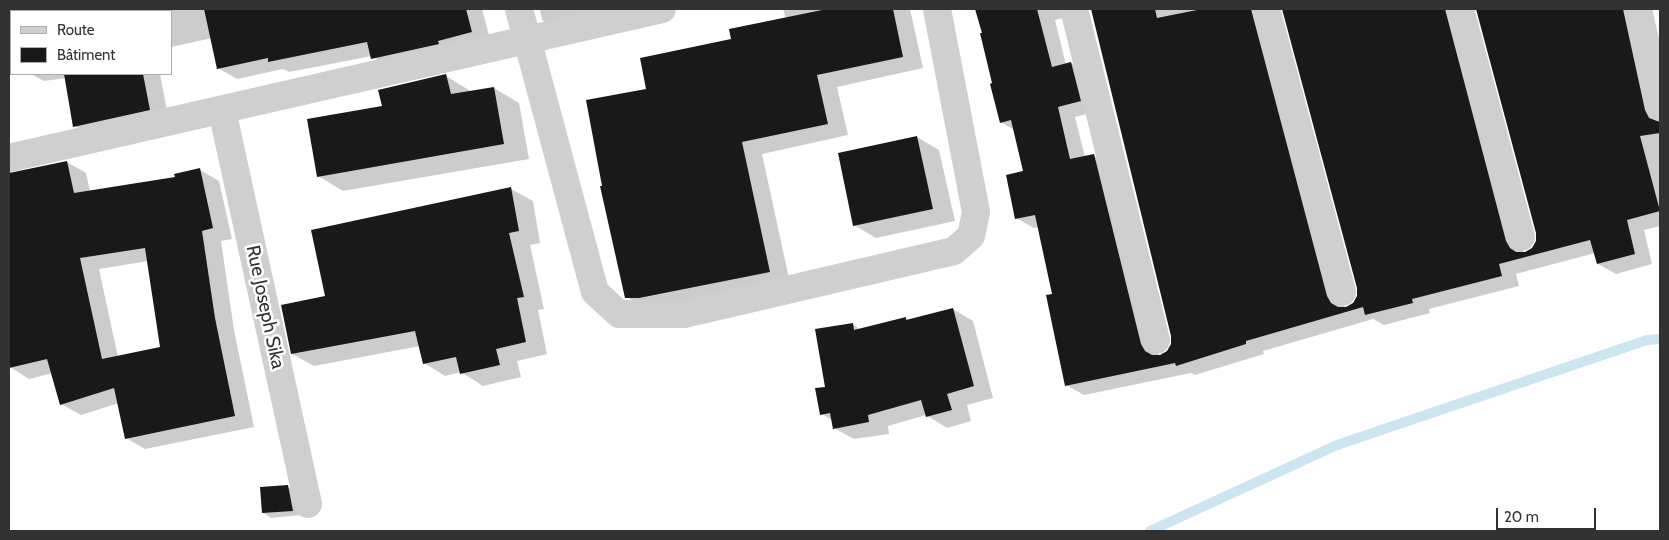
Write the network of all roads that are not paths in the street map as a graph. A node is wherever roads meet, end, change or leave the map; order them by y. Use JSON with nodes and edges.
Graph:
{"nodes":[{"id":1,"x":519,"y":9,"type":"edge"},
{"id":2,"x":662,"y":9,"type":"edge"},
{"id":3,"x":937,"y":9,"type":"edge"},
{"id":4,"x":1074,"y":9,"type":"edge"},
{"id":5,"x":1266,"y":9,"type":"edge"},
{"id":6,"x":1460,"y":9,"type":"edge"},
{"id":7,"x":1638,"y":9,"type":"edge"},
{"id":8,"x":527,"y":40,"type":"junction"},
{"id":9,"x":1660,"y":107,"type":"edge"},
{"id":10,"x":222,"y":110,"type":"junction"},
{"id":11,"x":9,"y":158,"type":"edge"},
{"id":12,"x":1521,"y":237,"type":"dead end"},
{"id":13,"x":1342,"y":292,"type":"dead end"},
{"id":14,"x":1156,"y":340,"type":"dead end"},
{"id":15,"x":308,"y":504,"type":"dead end"}],
"edges":[{"from":1,"to":8,"type":"street"},
{"from":2,"to":8,"type":"street"},
{"from":3,"to":8,"type":"street"},
{"from":4,"to":14,"type":"street"},
{"from":5,"to":13,"type":"street"},
{"from":6,"to":12,"type":"street"},
{"from":7,"to":9,"type":"street"},
{"from":8,"to":10,"type":"street"},
{"from":10,"to":11,"type":"street"},
{"from":10,"to":15,"type":"street","name":"Rue Joseph Sika"}]}
